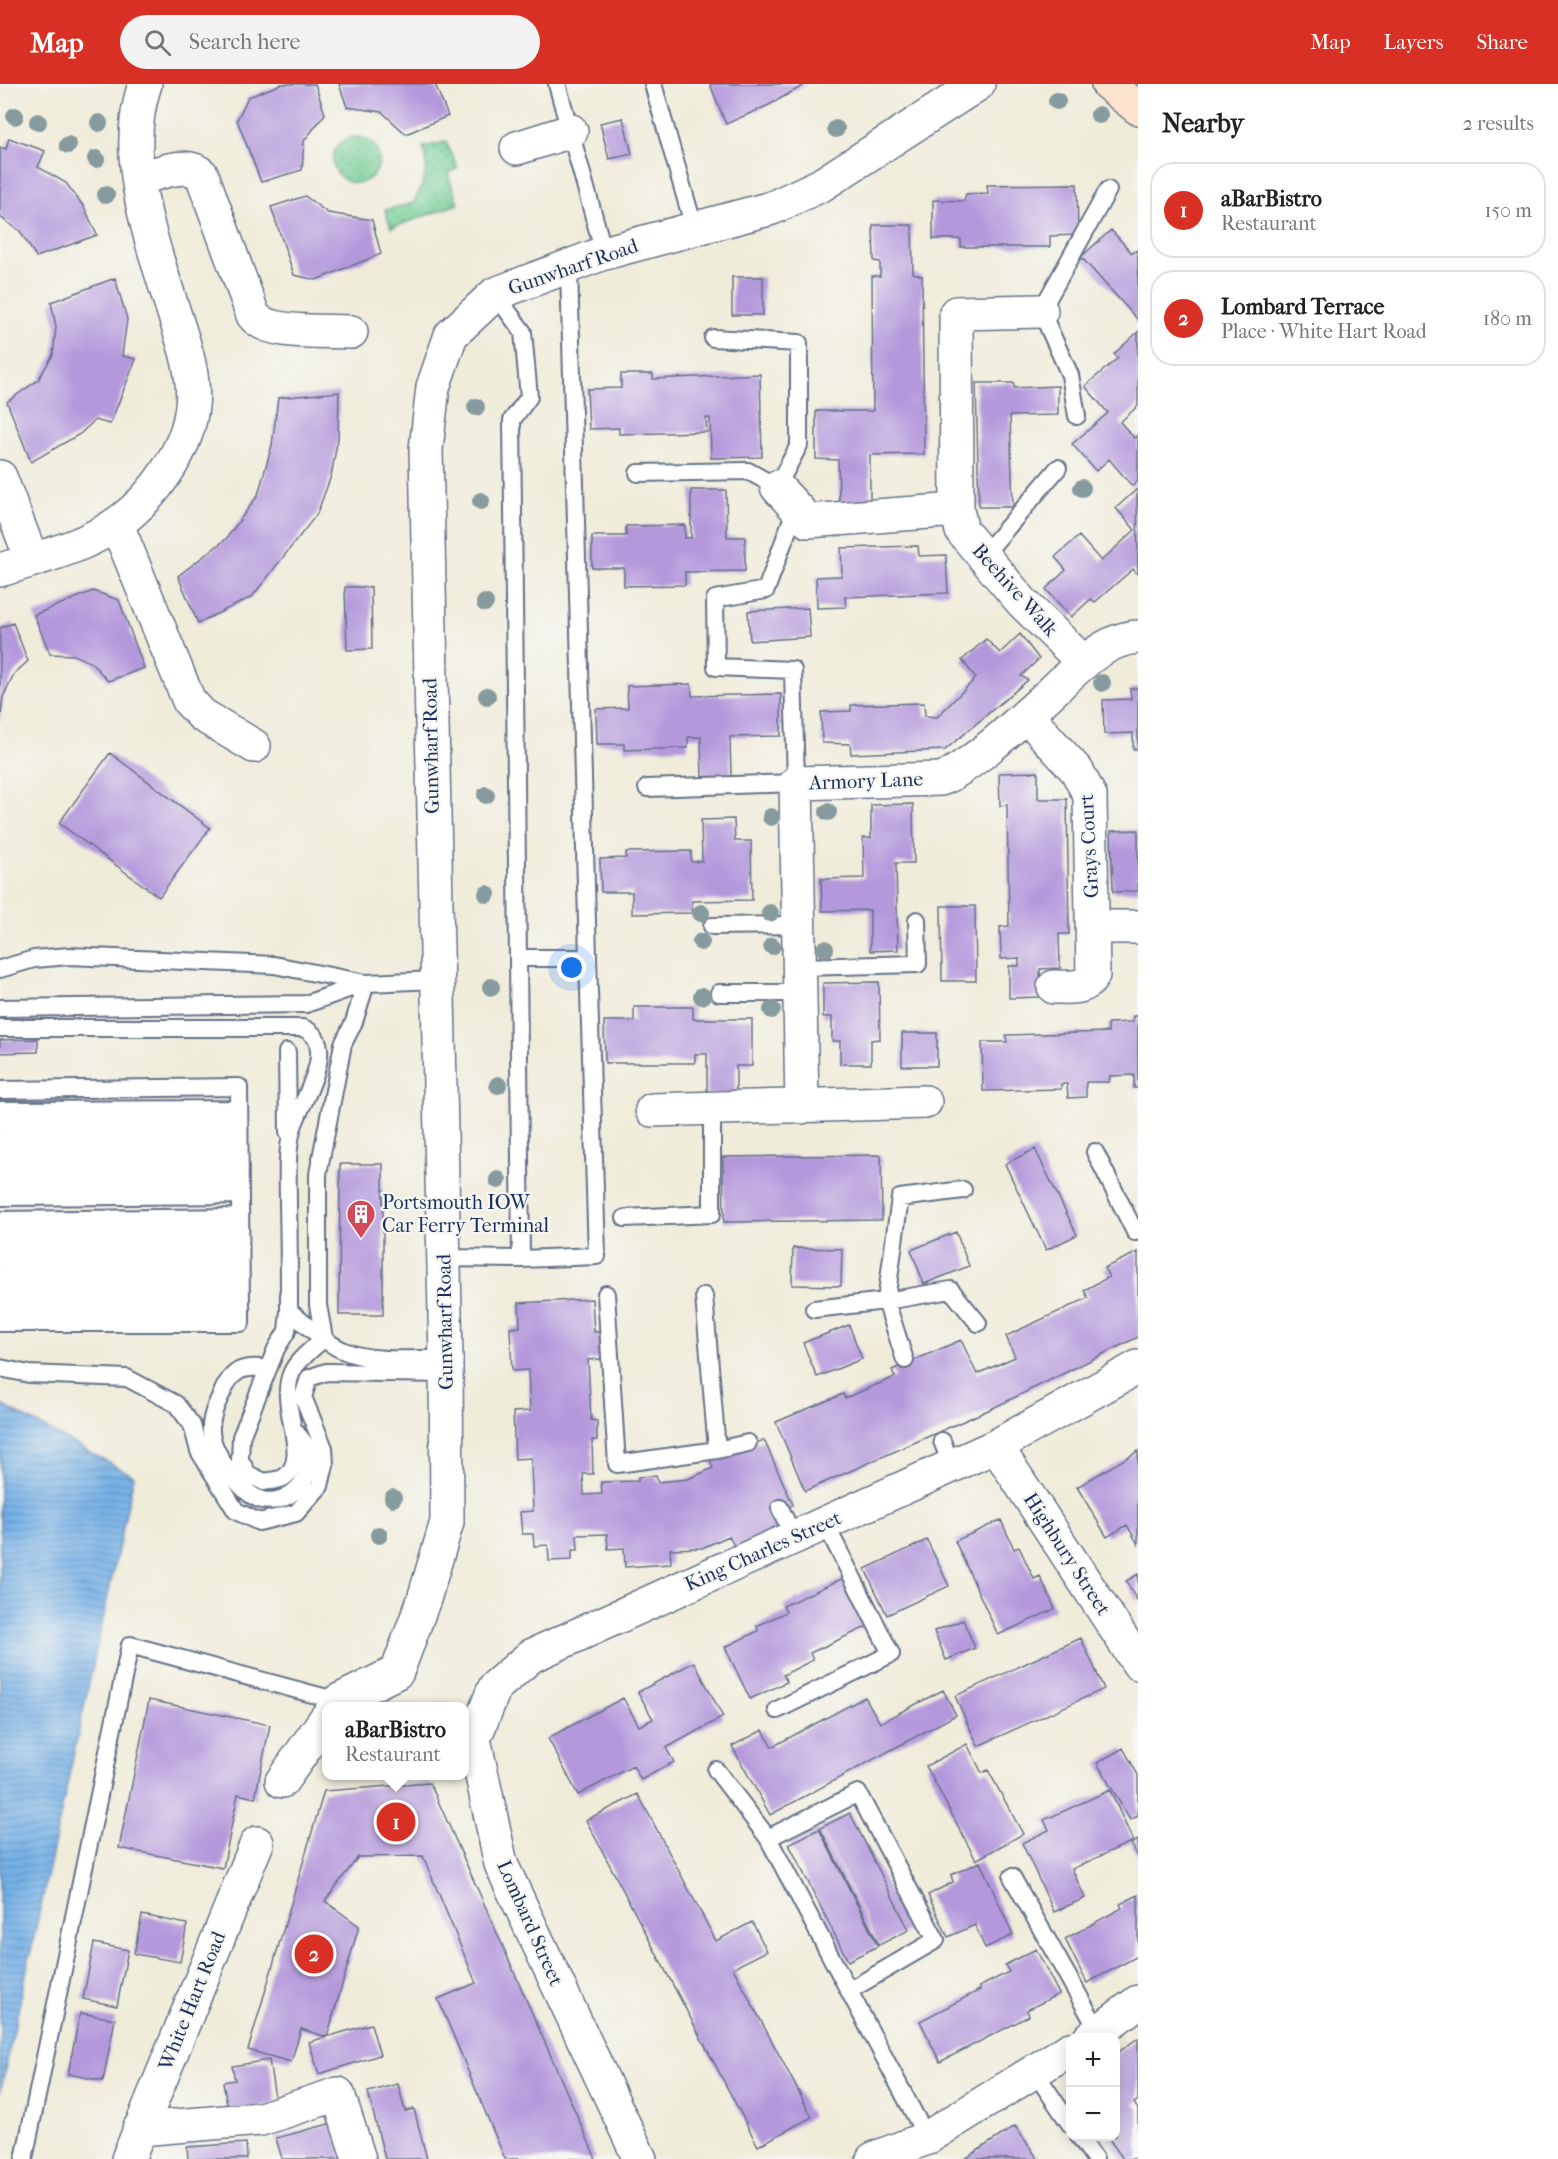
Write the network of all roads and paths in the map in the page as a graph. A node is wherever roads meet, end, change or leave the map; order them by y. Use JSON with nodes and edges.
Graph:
{"nodes":[{"id":1,"x":145,"y":84,"type":"edge"},
{"id":2,"x":557,"y":84,"type":"edge"},
{"id":3,"x":653,"y":84,"type":"edge"},
{"id":4,"x":978,"y":84,"type":"edge"},
{"id":5,"x":1108,"y":84,"type":"edge"},
{"id":6,"x":1138,"y":108,"type":"edge"},
{"id":7,"x":571,"y":131,"type":"junction"},
{"id":8,"x":517,"y":148,"type":"dead end"},
{"id":9,"x":139,"y":179,"type":"junction"},
{"id":10,"x":1108,"y":190,"type":"dead end"},
{"id":11,"x":695,"y":231,"type":"junction"},
{"id":12,"x":604,"y":253,"type":"junction"},
{"id":13,"x":568,"y":268,"type":"junction"},
{"id":14,"x":495,"y":294,"type":"junction"},
{"id":15,"x":1041,"y":311,"type":"junction"},
{"id":16,"x":351,"y":332,"type":"dead end"},
{"id":17,"x":713,"y":339,"type":"dead end"},
{"id":18,"x":1077,"y":416,"type":"dead end"},
{"id":19,"x":1058,"y":468,"type":"dead end"},
{"id":20,"x":638,"y":473,"type":"dead end"},
{"id":21,"x":0,"y":477,"type":"edge"},
{"id":22,"x":786,"y":497,"type":"junction"},
{"id":23,"x":957,"y":510,"type":"junction"},
{"id":24,"x":117,"y":525,"type":"junction"},
{"id":25,"x":984,"y":556,"type":"junction"},
{"id":26,"x":32,"y":560,"type":"junction"},
{"id":27,"x":0,"y":570,"type":"edge"},
{"id":28,"x":1138,"y":636,"type":"edge"},
{"id":29,"x":1084,"y":663,"type":"junction"},
{"id":30,"x":1026,"y":715,"type":"junction"},
{"id":31,"x":254,"y":747,"type":"dead end"},
{"id":32,"x":796,"y":783,"type":"junction"},
{"id":33,"x":647,"y":788,"type":"dead end"},
{"id":34,"x":917,"y":920,"type":"dead end"},
{"id":35,"x":799,"y":925,"type":"junction"},
{"id":36,"x":712,"y":926,"type":"dead end"},
{"id":37,"x":1093,"y":927,"type":"junction"},
{"id":38,"x":1138,"y":927,"type":"edge"},
{"id":39,"x":518,"y":958,"type":"junction"},
{"id":40,"x":588,"y":958,"type":"junction"},
{"id":41,"x":0,"y":969,"type":"edge"},
{"id":42,"x":436,"y":980,"type":"junction"},
{"id":43,"x":800,"y":980,"type":"junction"},
{"id":44,"x":366,"y":983,"type":"junction"},
{"id":45,"x":1054,"y":987,"type":"dead end"},
{"id":46,"x":719,"y":993,"type":"dead end"},
{"id":47,"x":0,"y":1008,"type":"edge"},
{"id":48,"x":0,"y":1028,"type":"edge"},
{"id":49,"x":287,"y":1052,"type":"dead end"},
{"id":50,"x":0,"y":1090,"type":"edge"},
{"id":51,"x":925,"y":1102,"type":"dead end"},
{"id":52,"x":802,"y":1107,"type":"junction"},
{"id":53,"x":712,"y":1109,"type":"junction"},
{"id":54,"x":0,"y":1110,"type":"edge"},
{"id":55,"x":652,"y":1110,"type":"dead end"},
{"id":56,"x":0,"y":1123,"type":"edge"},
{"id":57,"x":0,"y":1139,"type":"edge"},
{"id":58,"x":239,"y":1152,"type":"junction"},
{"id":59,"x":1095,"y":1152,"type":"dead end"},
{"id":60,"x":0,"y":1153,"type":"edge"},
{"id":61,"x":288,"y":1157,"type":"junction"},
{"id":62,"x":0,"y":1168,"type":"edge"},
{"id":63,"x":0,"y":1183,"type":"edge"},
{"id":64,"x":963,"y":1190,"type":"dead end"},
{"id":65,"x":0,"y":1197,"type":"edge"},
{"id":66,"x":625,"y":1218,"type":"dead end"},
{"id":67,"x":0,"y":1220,"type":"edge"},
{"id":68,"x":1138,"y":1231,"type":"edge"},
{"id":69,"x":0,"y":1235,"type":"edge"},
{"id":70,"x":0,"y":1249,"type":"edge"},
{"id":71,"x":443,"y":1258,"type":"junction"},
{"id":72,"x":521,"y":1259,"type":"junction"},
{"id":73,"x":240,"y":1262,"type":"junction"},
{"id":74,"x":0,"y":1263,"type":"edge"},
{"id":75,"x":0,"y":1279,"type":"edge"},
{"id":76,"x":0,"y":1293,"type":"edge"},
{"id":77,"x":606,"y":1294,"type":"dead end"},
{"id":78,"x":704,"y":1296,"type":"dead end"},
{"id":79,"x":886,"y":1301,"type":"junction"},
{"id":80,"x":0,"y":1308,"type":"edge"},
{"id":81,"x":814,"y":1309,"type":"dead end"},
{"id":82,"x":290,"y":1311,"type":"junction"},
{"id":83,"x":0,"y":1323,"type":"edge"},
{"id":84,"x":978,"y":1323,"type":"dead end"},
{"id":85,"x":324,"y":1338,"type":"junction"},
{"id":86,"x":905,"y":1360,"type":"dead end"},
{"id":87,"x":1138,"y":1366,"type":"edge"},
{"id":88,"x":446,"y":1367,"type":"junction"},
{"id":89,"x":0,"y":1368,"type":"edge"},
{"id":90,"x":268,"y":1369,"type":"junction"},
{"id":91,"x":292,"y":1427,"type":"junction"},
{"id":92,"x":748,"y":1443,"type":"dead end"},
{"id":93,"x":996,"y":1446,"type":"junction"},
{"id":94,"x":717,"y":1450,"type":"junction"},
{"id":95,"x":780,"y":1508,"type":"dead end"},
{"id":96,"x":825,"y":1523,"type":"junction"},
{"id":97,"x":794,"y":1538,"type":"junction"},
{"id":98,"x":1133,"y":1645,"type":"edge"},
{"id":99,"x":531,"y":1656,"type":"joint"},
{"id":100,"x":344,"y":1702,"type":"edge"},
{"id":101,"x":322,"y":1705,"type":"edge"},
{"id":102,"x":777,"y":1710,"type":"dead end"},
{"id":103,"x":322,"y":1724,"type":"edge"},
{"id":104,"x":716,"y":1770,"type":"dead end"},
{"id":105,"x":282,"y":1781,"type":"dead end"},
{"id":106,"x":768,"y":1838,"type":"junction"},
{"id":107,"x":257,"y":1843,"type":"dead end"},
{"id":108,"x":1012,"y":1877,"type":"dead end"},
{"id":109,"x":850,"y":1990,"type":"junction"},
{"id":110,"x":1138,"y":2002,"type":"edge"},
{"id":111,"x":1093,"y":2033,"type":"edge"},
{"id":112,"x":1097,"y":2033,"type":"edge"},
{"id":113,"x":1066,"y":2052,"type":"edge"},
{"id":114,"x":1034,"y":2071,"type":"junction"},
{"id":115,"x":1066,"y":2117,"type":"edge"},
{"id":116,"x":139,"y":2129,"type":"junction"},
{"id":117,"x":927,"y":2138,"type":"junction"},
{"id":118,"x":1082,"y":2141,"type":"edge"},
{"id":119,"x":24,"y":2159,"type":"edge"},
{"id":120,"x":128,"y":2159,"type":"edge"},
{"id":121,"x":359,"y":2159,"type":"edge"},
{"id":122,"x":640,"y":2159,"type":"edge"},
{"id":123,"x":873,"y":2159,"type":"edge"},
{"id":124,"x":1095,"y":2159,"type":"edge"}],
"edges":[{"from":1,"to":9,"type":"street"},
{"from":2,"to":7,"type":"lane"},
{"from":3,"to":11,"type":"lane"},
{"from":4,"to":11,"type":"street","name":"Gunwharf Road"},
{"from":5,"to":6,"type":"main road"},
{"from":7,"to":8,"type":"street"},
{"from":7,"to":12,"type":"lane"},
{"from":9,"to":16,"type":"street"},
{"from":9,"to":24,"type":"street"},
{"from":10,"to":15,"type":"lane"},
{"from":11,"to":12,"type":"street","name":"Gunwharf Road"},
{"from":12,"to":13,"type":"street","name":"Gunwharf Road"},
{"from":13,"to":14,"type":"street","name":"Gunwharf Road"},
{"from":13,"to":40,"type":"lane"},
{"from":14,"to":39,"type":"lane"},
{"from":14,"to":42,"type":"street","name":"Gunwharf Road"},
{"from":15,"to":18,"type":"lane"},
{"from":15,"to":23,"type":"street","name":"Beehive Walk"},
{"from":17,"to":22,"type":"lane"},
{"from":19,"to":25,"type":"lane"},
{"from":20,"to":22,"type":"lane"},
{"from":21,"to":26,"type":"street"},
{"from":22,"to":23,"type":"street"},
{"from":22,"to":32,"type":"lane"},
{"from":23,"to":25,"type":"street","name":"Beehive Walk"},
{"from":24,"to":26,"type":"street"},
{"from":24,"to":31,"type":"street"},
{"from":25,"to":29,"type":"street","name":"Beehive Walk"},
{"from":26,"to":27,"type":"street"},
{"from":28,"to":29,"type":"street","name":"Armory Lane"},
{"from":29,"to":30,"type":"street","name":"Armory Lane"},
{"from":30,"to":32,"type":"street","name":"Armory Lane"},
{"from":30,"to":37,"type":"street","name":"Grays Court"},
{"from":32,"to":33,"type":"lane"},
{"from":32,"to":35,"type":"street","name":"Armory Lane"},
{"from":34,"to":43,"type":"lane"},
{"from":35,"to":36,"type":"lane"},
{"from":35,"to":43,"type":"street","name":"Armory Lane"},
{"from":37,"to":38,"type":"street"},
{"from":37,"to":45,"type":"street","name":"Grays Court"},
{"from":39,"to":40,"type":"lane"},
{"from":39,"to":72,"type":"lane"},
{"from":40,"to":72,"type":"lane"},
{"from":41,"to":44,"type":"lane"},
{"from":42,"to":44,"type":"lane"},
{"from":42,"to":71,"type":"street","name":"Gunwharf Road"},
{"from":43,"to":46,"type":"lane"},
{"from":43,"to":52,"type":"street","name":"Armory Lane"},
{"from":44,"to":47,"type":"lane"},
{"from":44,"to":85,"type":"lane"},
{"from":48,"to":61,"type":"lane"},
{"from":49,"to":61,"type":"lane"},
{"from":50,"to":58,"type":"lane"},
{"from":51,"to":52,"type":"street"},
{"from":52,"to":53,"type":"street"},
{"from":53,"to":55,"type":"street"},
{"from":53,"to":66,"type":"lane"},
{"from":54,"to":58,"type":"lane"},
{"from":56,"to":58,"type":"lane"},
{"from":57,"to":58,"type":"lane"},
{"from":58,"to":60,"type":"lane"},
{"from":58,"to":62,"type":"lane"},
{"from":58,"to":63,"type":"lane"},
{"from":58,"to":65,"type":"lane"},
{"from":58,"to":73,"type":"lane"},
{"from":59,"to":68,"type":"lane"},
{"from":61,"to":82,"type":"lane"},
{"from":64,"to":79,"type":"lane"},
{"from":67,"to":73,"type":"lane"},
{"from":69,"to":73,"type":"lane"},
{"from":70,"to":73,"type":"lane"},
{"from":71,"to":72,"type":"lane"},
{"from":71,"to":88,"type":"street","name":"Gunwharf Road"},
{"from":73,"to":74,"type":"lane"},
{"from":73,"to":75,"type":"lane"},
{"from":73,"to":76,"type":"lane"},
{"from":73,"to":80,"type":"lane"},
{"from":73,"to":83,"type":"lane"},
{"from":77,"to":94,"type":"lane"},
{"from":78,"to":94,"type":"lane"},
{"from":79,"to":81,"type":"lane"},
{"from":79,"to":84,"type":"lane"},
{"from":79,"to":86,"type":"lane"},
{"from":82,"to":85,"type":"lane"},
{"from":82,"to":90,"type":"lane"},
{"from":85,"to":88,"type":"lane"},
{"from":85,"to":91,"type":"lane"},
{"from":87,"to":93,"type":"street","name":"King Charles Street"},
{"from":88,"to":89,"type":"lane"},
{"from":88,"to":100,"type":"street","name":"Gunwharf Road"},
{"from":90,"to":91,"type":"lane"},
{"from":90,"to":91,"type":"lane"},
{"from":92,"to":94,"type":"lane"},
{"from":93,"to":96,"type":"street","name":"King Charles Street"},
{"from":93,"to":98,"type":"street","name":"Highbury Street"},
{"from":95,"to":97,"type":"lane"},
{"from":96,"to":97,"type":"street","name":"King Charles Street"},
{"from":96,"to":102,"type":"lane"},
{"from":97,"to":99,"type":"street","name":"King Charles Street"},
{"from":99,"to":122,"type":"street","name":"Lombard Street"},
{"from":101,"to":119,"type":"lane"},
{"from":103,"to":105,"type":"street","name":"Gunwharf Road"},
{"from":104,"to":106,"type":"lane"},
{"from":106,"to":109,"type":"lane"},
{"from":106,"to":109,"type":"lane"},
{"from":107,"to":116,"type":"street","name":"White Hart Road"},
{"from":108,"to":111,"type":"lane"},
{"from":109,"to":117,"type":"lane"},
{"from":110,"to":112,"type":"street"},
{"from":113,"to":114,"type":"street"},
{"from":114,"to":115,"type":"lane"},
{"from":114,"to":117,"type":"street"},
{"from":116,"to":120,"type":"street","name":"White Hart Road"},
{"from":116,"to":121,"type":"street"},
{"from":117,"to":123,"type":"street"},
{"from":118,"to":124,"type":"lane"}]}
